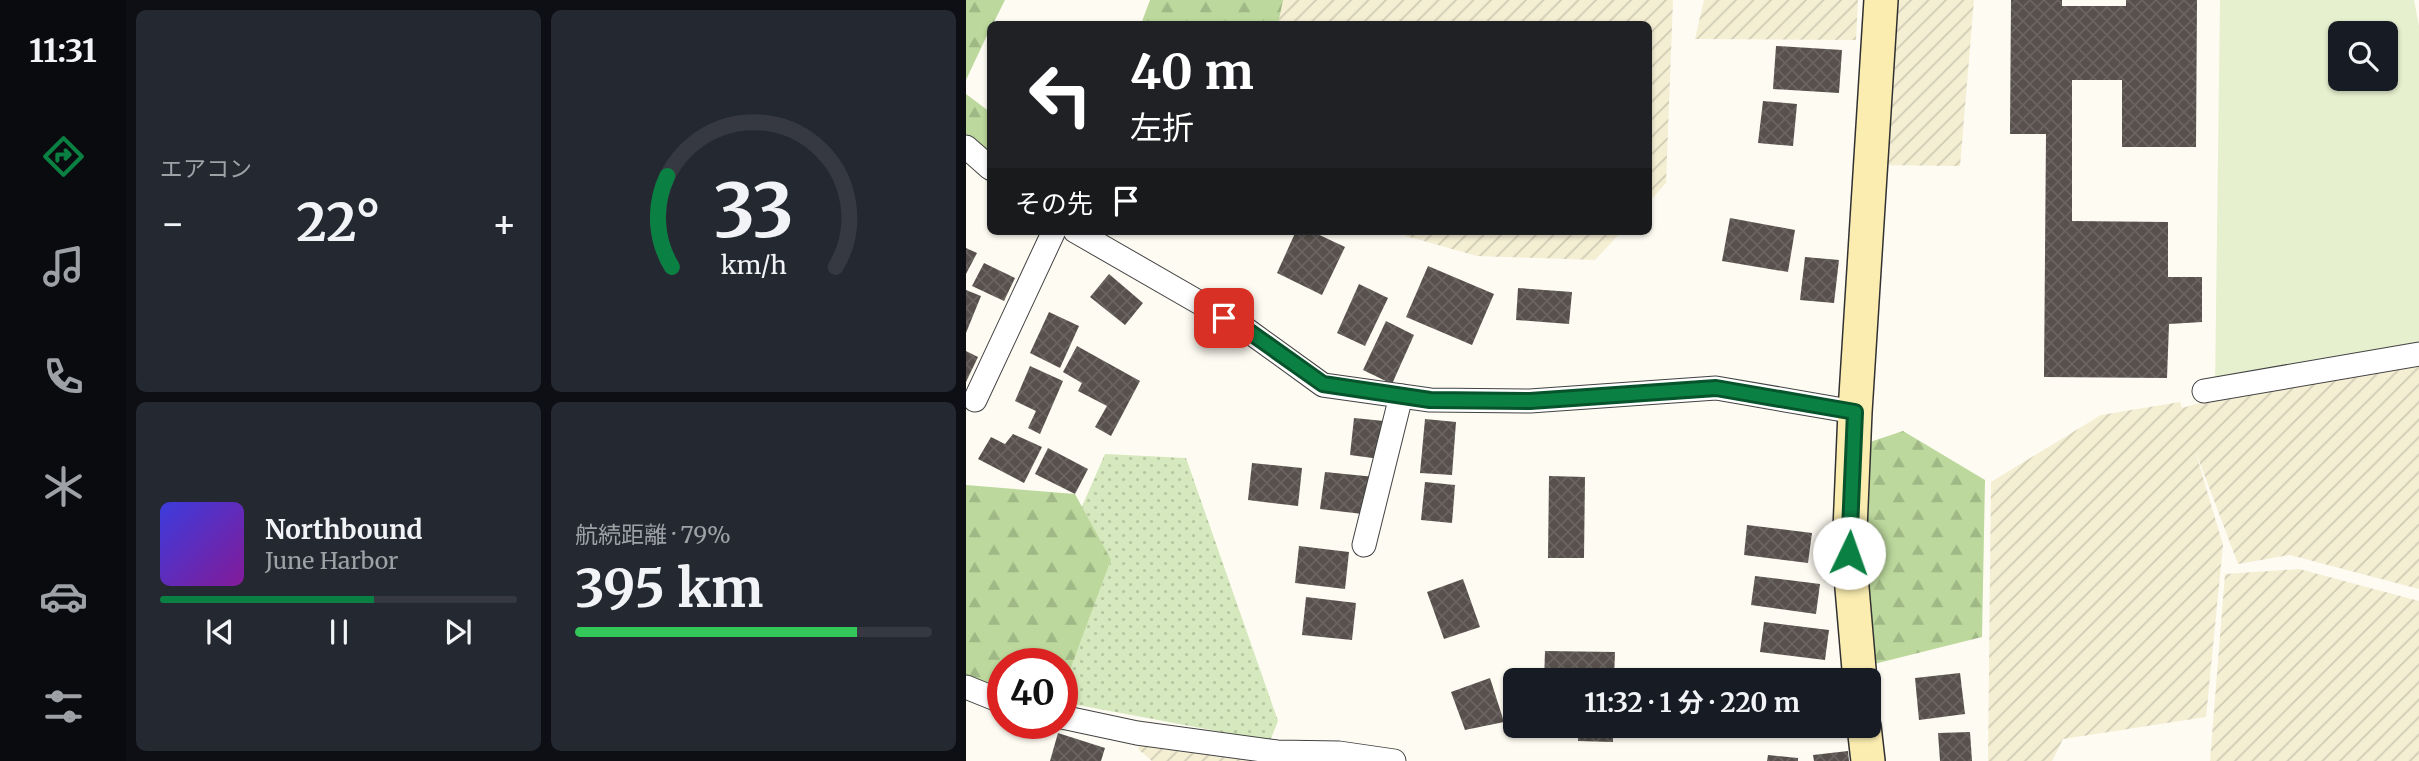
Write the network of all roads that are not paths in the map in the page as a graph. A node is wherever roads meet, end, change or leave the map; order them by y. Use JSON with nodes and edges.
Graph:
{"nodes":[{"id":1,"x":1881,"y":0,"type":"edge"},
{"id":2,"x":966,"y":147,"type":"edge"},
{"id":3,"x":987,"y":165,"type":"edge"},
{"id":4,"x":1052,"y":235,"type":"edge"},
{"id":5,"x":1082,"y":235,"type":"edge"},
{"id":6,"x":2419,"y":354,"type":"edge"},
{"id":7,"x":2204,"y":391,"type":"dead end"},
{"id":8,"x":1401,"y":396,"type":"junction"},
{"id":9,"x":975,"y":400,"type":"dead end"},
{"id":10,"x":1855,"y":412,"type":"junction"},
{"id":11,"x":1364,"y":545,"type":"dead end"},
{"id":12,"x":1859,"y":668,"type":"edge"},
{"id":13,"x":966,"y":687,"type":"edge"},
{"id":14,"x":987,"y":696,"type":"edge"},
{"id":15,"x":1078,"y":720,"type":"edge"},
{"id":16,"x":1865,"y":738,"type":"edge"},
{"id":17,"x":1394,"y":761,"type":"edge"},
{"id":18,"x":1868,"y":761,"type":"edge"}],
"edges":[{"from":1,"to":10,"type":"street"},
{"from":2,"to":3,"type":"street"},
{"from":4,"to":9,"type":"street"},
{"from":5,"to":8,"type":"street"},
{"from":6,"to":7,"type":"street"},
{"from":8,"to":10,"type":"street"},
{"from":8,"to":11,"type":"street"},
{"from":10,"to":12,"type":"street"},
{"from":13,"to":14,"type":"street"},
{"from":15,"to":17,"type":"street"},
{"from":16,"to":18,"type":"street"}]}
